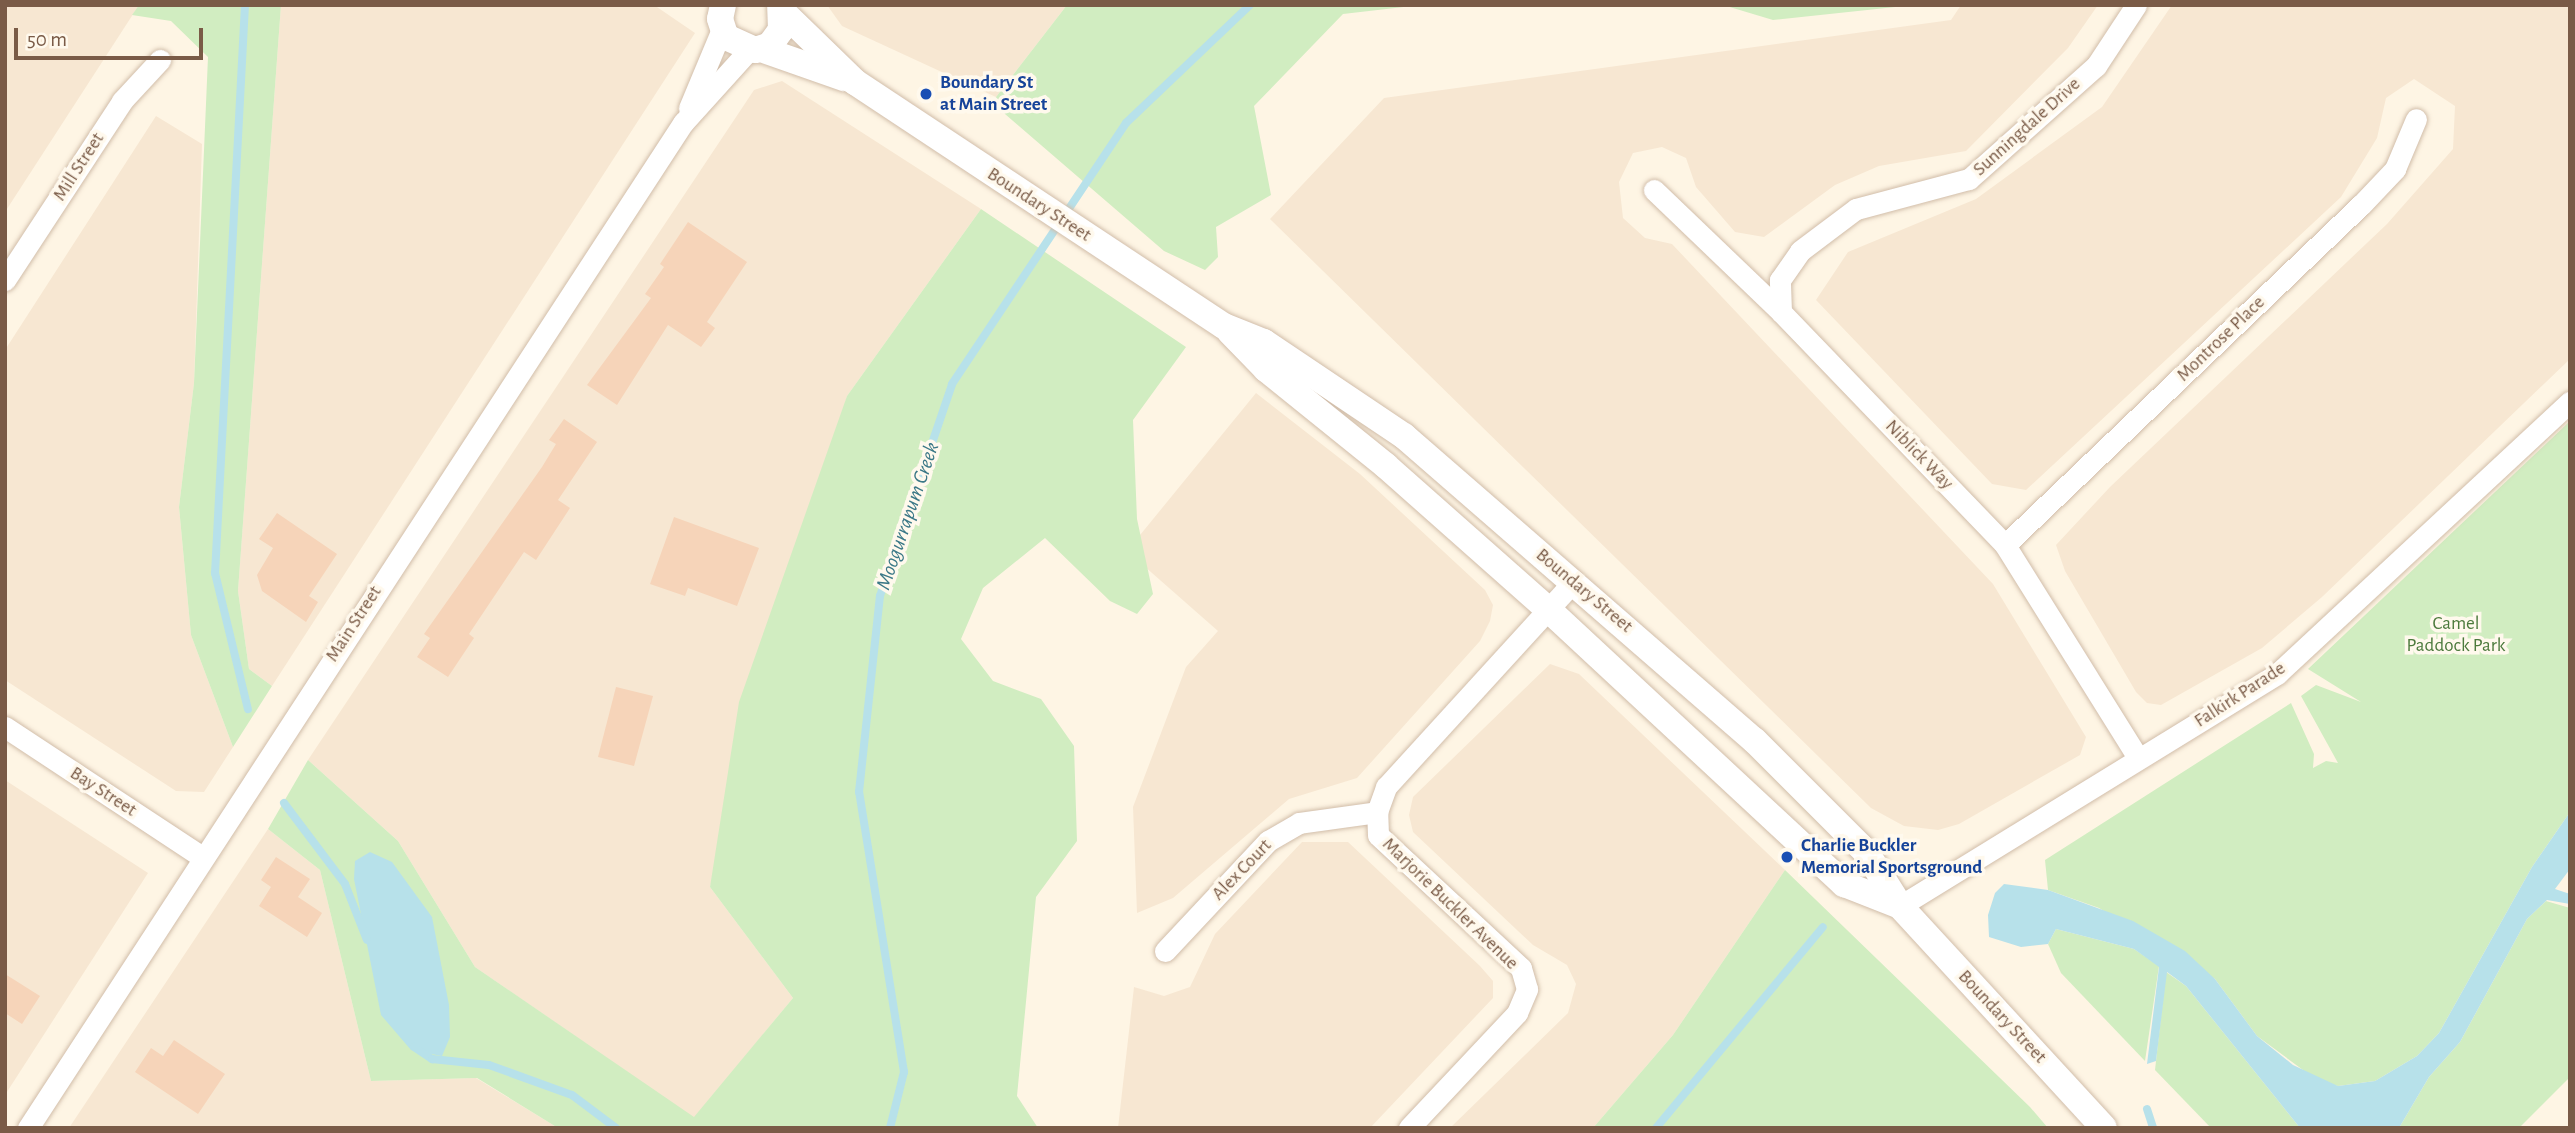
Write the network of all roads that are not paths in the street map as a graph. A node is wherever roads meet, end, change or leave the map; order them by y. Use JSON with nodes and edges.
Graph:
{"nodes":[{"id":1,"x":2136,"y":5,"type":"edge"},
{"id":2,"x":781,"y":8,"type":"edge"},
{"id":3,"x":717,"y":14,"type":"edge"},
{"id":4,"x":755,"y":49,"type":"junction"},
{"id":5,"x":160,"y":60,"type":"dead end"},
{"id":6,"x":855,"y":82,"type":"junction"},
{"id":7,"x":2416,"y":119,"type":"dead end"},
{"id":8,"x":683,"y":122,"type":"junction"},
{"id":9,"x":1654,"y":190,"type":"dead end"},
{"id":10,"x":5,"y":280,"type":"edge"},
{"id":11,"x":1781,"y":312,"type":"junction"},
{"id":12,"x":1224,"y":326,"type":"junction"},
{"id":13,"x":2570,"y":402,"type":"edge"},
{"id":14,"x":2006,"y":545,"type":"junction"},
{"id":15,"x":1573,"y":582,"type":"junction"},
{"id":16,"x":1549,"y":610,"type":"junction"},
{"id":17,"x":5,"y":727,"type":"edge"},
{"id":18,"x":2138,"y":758,"type":"junction"},
{"id":19,"x":1377,"y":812,"type":"junction"},
{"id":20,"x":201,"y":856,"type":"junction"},
{"id":21,"x":1900,"y":906,"type":"junction"},
{"id":22,"x":1165,"y":951,"type":"dead end"},
{"id":23,"x":28,"y":1128,"type":"edge"},
{"id":24,"x":1409,"y":1128,"type":"edge"},
{"id":25,"x":2104,"y":1128,"type":"edge"}],
"edges":[{"from":1,"to":11,"type":"street","name":"Sunningdale Drive"},
{"from":2,"to":4,"type":"street","name":"Boundary Street"},
{"from":2,"to":6,"type":"street","name":"Boundary Street"},
{"from":3,"to":4,"type":"street","name":"Boundary Street"},
{"from":3,"to":8,"type":"street","name":"Main Street"},
{"from":4,"to":6,"type":"street","name":"Boundary Street"},
{"from":4,"to":8,"type":"street","name":"Main Street"},
{"from":5,"to":10,"type":"street","name":"Mill Street"},
{"from":6,"to":12,"type":"street","name":"Boundary Street"},
{"from":7,"to":14,"type":"street","name":"Montrose Place"},
{"from":8,"to":20,"type":"street","name":"Main Street"},
{"from":9,"to":11,"type":"street","name":"Niblick Way"},
{"from":11,"to":14,"type":"street","name":"Niblick Way"},
{"from":12,"to":15,"type":"street","name":"Boundary Street"},
{"from":12,"to":16,"type":"street","name":"Boundary Street"},
{"from":13,"to":18,"type":"street","name":"Falkirk Parade"},
{"from":14,"to":18,"type":"street","name":"Niblick Way"},
{"from":15,"to":16,"type":"street","name":"Marjorie Buckler Avenue"},
{"from":15,"to":21,"type":"street","name":"Boundary Street"},
{"from":16,"to":19,"type":"street","name":"Marjorie Buckler Avenue"},
{"from":16,"to":21,"type":"street","name":"Boundary Street"},
{"from":17,"to":20,"type":"street","name":"Bay Street"},
{"from":18,"to":21,"type":"street","name":"Falkirk Parade"},
{"from":19,"to":22,"type":"street","name":"Alex Court"},
{"from":19,"to":24,"type":"street","name":"Marjorie Buckler Avenue"},
{"from":20,"to":23,"type":"street","name":"Main Street"},
{"from":21,"to":25,"type":"street","name":"Boundary Street"}]}
